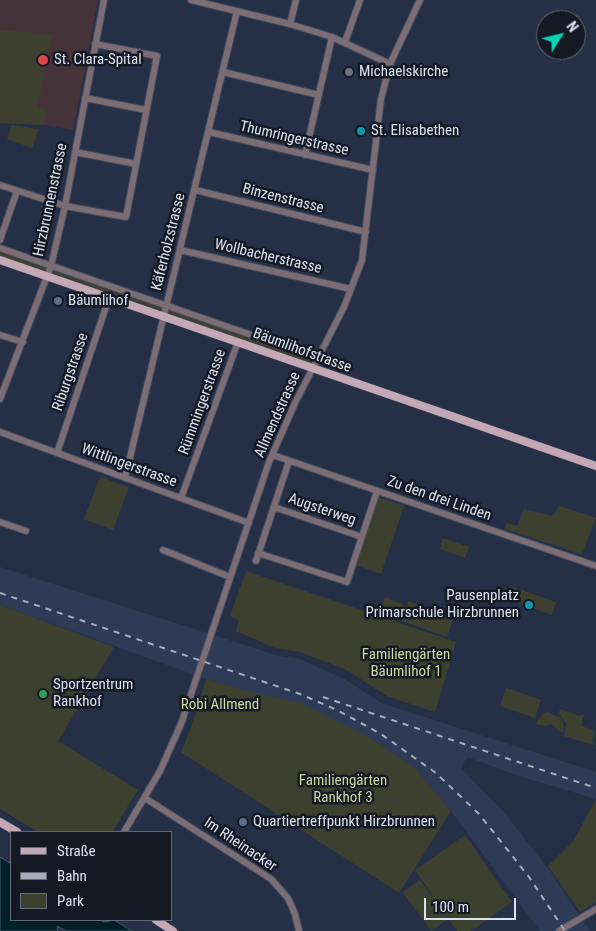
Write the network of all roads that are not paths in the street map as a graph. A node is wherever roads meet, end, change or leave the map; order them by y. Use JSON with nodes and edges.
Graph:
{"nodes":[{"id":1,"x":104,"y":0,"type":"edge"},
{"id":2,"x":191,"y":0,"type":"edge"},
{"id":3,"x":296,"y":0,"type":"edge"},
{"id":4,"x":360,"y":0,"type":"edge"},
{"id":5,"x":420,"y":0,"type":"edge"},
{"id":6,"x":238,"y":11,"type":"junction"},
{"id":7,"x":290,"y":24,"type":"junction"},
{"id":8,"x":332,"y":37,"type":"junction"},
{"id":9,"x":345,"y":42,"type":"junction"},
{"id":10,"x":95,"y":44,"type":"junction"},
{"id":11,"x":390,"y":64,"type":"junction"},
{"id":12,"x":223,"y":72,"type":"junction"},
{"id":13,"x":319,"y":95,"type":"junction"},
{"id":14,"x":85,"y":98,"type":"junction"},
{"id":15,"x":146,"y":110,"type":"junction"},
{"id":16,"x":209,"y":132,"type":"junction"},
{"id":17,"x":75,"y":152,"type":"junction"},
{"id":18,"x":305,"y":155,"type":"junction"},
{"id":19,"x":136,"y":164,"type":"junction"},
{"id":20,"x":373,"y":170,"type":"junction"},
{"id":21,"x":0,"y":185,"type":"edge"},
{"id":22,"x":195,"y":190,"type":"junction"},
{"id":23,"x":17,"y":191,"type":"junction"},
{"id":24,"x":65,"y":206,"type":"junction"},
{"id":25,"x":366,"y":232,"type":"junction"},
{"id":26,"x":0,"y":240,"type":"edge"},
{"id":27,"x":0,"y":248,"type":"edge"},
{"id":28,"x":180,"y":250,"type":"junction"},
{"id":29,"x":0,"y":260,"type":"edge"},
{"id":30,"x":51,"y":266,"type":"junction"},
{"id":31,"x":48,"y":276,"type":"junction"},
{"id":32,"x":351,"y":289,"type":"junction"},
{"id":33,"x":109,"y":298,"type":"junction"},
{"id":34,"x":167,"y":305,"type":"junction"},
{"id":35,"x":164,"y":317,"type":"junction"},
{"id":36,"x":0,"y":335,"type":"edge"},
{"id":37,"x":23,"y":342,"type":"junction"},
{"id":38,"x":238,"y":342,"type":"junction"},
{"id":39,"x":318,"y":358,"type":"junction"},
{"id":40,"x":312,"y":369,"type":"junction"},
{"id":41,"x":0,"y":399,"type":"edge"},
{"id":42,"x":0,"y":432,"type":"edge"},
{"id":43,"x":57,"y":453,"type":"junction"},
{"id":44,"x":273,"y":455,"type":"junction"},
{"id":45,"x":289,"y":461,"type":"junction"},
{"id":46,"x":596,"y":466,"type":"edge"},
{"id":47,"x":125,"y":478,"type":"junction"},
{"id":48,"x":377,"y":491,"type":"junction"},
{"id":49,"x":181,"y":498,"type":"junction"},
{"id":50,"x":274,"y":507,"type":"junction"},
{"id":51,"x":0,"y":522,"type":"edge"},
{"id":52,"x":249,"y":523,"type":"junction"},
{"id":53,"x":26,"y":531,"type":"dead end"},
{"id":54,"x":362,"y":537,"type":"junction"},
{"id":55,"x":163,"y":550,"type":"dead end"},
{"id":56,"x":258,"y":553,"type":"junction"},
{"id":57,"x":256,"y":561,"type":"dead end"},
{"id":58,"x":596,"y":566,"type":"edge"},
{"id":59,"x":230,"y":577,"type":"junction"},
{"id":60,"x":145,"y":798,"type":"junction"},
{"id":61,"x":0,"y":822,"type":"edge"},
{"id":62,"x":15,"y":831,"type":"edge"},
{"id":63,"x":125,"y":831,"type":"edge"},
{"id":64,"x":596,"y":909,"type":"edge"},
{"id":65,"x":158,"y":921,"type":"edge"},
{"id":66,"x":173,"y":931,"type":"edge"},
{"id":67,"x":299,"y":931,"type":"edge"},
{"id":68,"x":559,"y":931,"type":"edge"}],
"edges":[{"from":1,"to":10,"type":"street","name":"Hirzbrunnenstrasse"},
{"from":2,"to":6,"type":"street"},
{"from":3,"to":7,"type":"street"},
{"from":4,"to":9,"type":"street"},
{"from":5,"to":11,"type":"street","name":"Allmendstrasse"},
{"from":6,"to":7,"type":"street"},
{"from":6,"to":12,"type":"street","name":"Käferholzstrasse"},
{"from":7,"to":8,"type":"street"},
{"from":8,"to":9,"type":"street"},
{"from":8,"to":13,"type":"street"},
{"from":9,"to":11,"type":"street"},
{"from":10,"to":14,"type":"street","name":"Hirzbrunnenstrasse"},
{"from":10,"to":15,"type":"street"},
{"from":11,"to":20,"type":"street","name":"Allmendstrasse"},
{"from":12,"to":13,"type":"street"},
{"from":12,"to":16,"type":"street","name":"Käferholzstrasse"},
{"from":13,"to":18,"type":"street"},
{"from":14,"to":15,"type":"street"},
{"from":14,"to":17,"type":"street","name":"Hirzbrunnenstrasse"},
{"from":15,"to":19,"type":"street"},
{"from":16,"to":18,"type":"street","name":"Thumringerstrasse"},
{"from":16,"to":22,"type":"street","name":"Käferholzstrasse"},
{"from":17,"to":19,"type":"street"},
{"from":17,"to":24,"type":"street","name":"Hirzbrunnenstrasse"},
{"from":18,"to":20,"type":"street","name":"Thumringerstrasse"},
{"from":19,"to":24,"type":"street"},
{"from":20,"to":25,"type":"street","name":"Allmendstrasse"},
{"from":21,"to":23,"type":"street"},
{"from":22,"to":25,"type":"street","name":"Binzenstrasse"},
{"from":22,"to":28,"type":"street","name":"Käferholzstrasse"},
{"from":23,"to":24,"type":"street"},
{"from":23,"to":26,"type":"street"},
{"from":24,"to":30,"type":"street","name":"Hirzbrunnenstrasse"},
{"from":25,"to":32,"type":"street","name":"Allmendstrasse"},
{"from":27,"to":30,"type":"street","name":"Bäumlihofstrasse"},
{"from":28,"to":32,"type":"street","name":"Wollbacherstrasse"},
{"from":28,"to":34,"type":"street","name":"Käferholzstrasse"},
{"from":29,"to":31,"type":"main road","name":"Bäumlihofstrasse"},
{"from":30,"to":31,"type":"street","name":"Hirzbrunnenstrasse"},
{"from":30,"to":34,"type":"street","name":"Bäumlihofstrasse"},
{"from":31,"to":33,"type":"main road","name":"Bäumlihofstrasse"},
{"from":31,"to":37,"type":"street","name":"Hirzbrunnenstrasse"},
{"from":32,"to":39,"type":"street","name":"Allmendstrasse"},
{"from":33,"to":35,"type":"main road","name":"Bäumlihofstrasse"},
{"from":33,"to":43,"type":"street","name":"Riburgstrasse"},
{"from":34,"to":35,"type":"street","name":"Käferholzstrasse"},
{"from":34,"to":39,"type":"street","name":"Bäumlihofstrasse"},
{"from":35,"to":38,"type":"main road","name":"Bäumlihofstrasse"},
{"from":35,"to":47,"type":"street","name":"Käferholzstrasse"},
{"from":36,"to":37,"type":"street"},
{"from":37,"to":41,"type":"street","name":"Hirzbrunnenstrasse"},
{"from":38,"to":40,"type":"main road","name":"Bäumlihofstrasse"},
{"from":38,"to":49,"type":"street","name":"Rümmingerstrasse"},
{"from":39,"to":40,"type":"street","name":"Allmendstrasse"},
{"from":40,"to":44,"type":"street","name":"Allmendstrasse"},
{"from":40,"to":46,"type":"main road","name":"Bäumlihofstrasse"},
{"from":42,"to":43,"type":"street","name":"Wittlingerstrasse"},
{"from":43,"to":47,"type":"street","name":"Wittlingerstrasse"},
{"from":44,"to":45,"type":"street","name":"Zu den drei Linden"},
{"from":44,"to":52,"type":"street","name":"Allmendstrasse"},
{"from":45,"to":48,"type":"street","name":"Zu den drei Linden"},
{"from":45,"to":50,"type":"street","name":"Allmendstrasse"},
{"from":47,"to":49,"type":"street","name":"Wittlingerstrasse"},
{"from":48,"to":54,"type":"street"},
{"from":48,"to":58,"type":"street","name":"Zu den drei Linden"},
{"from":49,"to":52,"type":"street","name":"Wittlingerstrasse"},
{"from":50,"to":54,"type":"street","name":"Augsterweg"},
{"from":50,"to":56,"type":"street","name":"Allmendstrasse"},
{"from":51,"to":53,"type":"street"},
{"from":52,"to":59,"type":"street","name":"Allmendstrasse"},
{"from":54,"to":56,"type":"street"},
{"from":55,"to":59,"type":"street"},
{"from":56,"to":57,"type":"street","name":"Allmendstrasse"},
{"from":59,"to":60,"type":"street","name":"Allmendstrasse"},
{"from":60,"to":63,"type":"street","name":"Allmendstrasse"},
{"from":60,"to":67,"type":"street","name":"Im Rheinacker"},
{"from":61,"to":62,"type":"main road"},
{"from":64,"to":68,"type":"street"},
{"from":65,"to":66,"type":"main road"}]}
